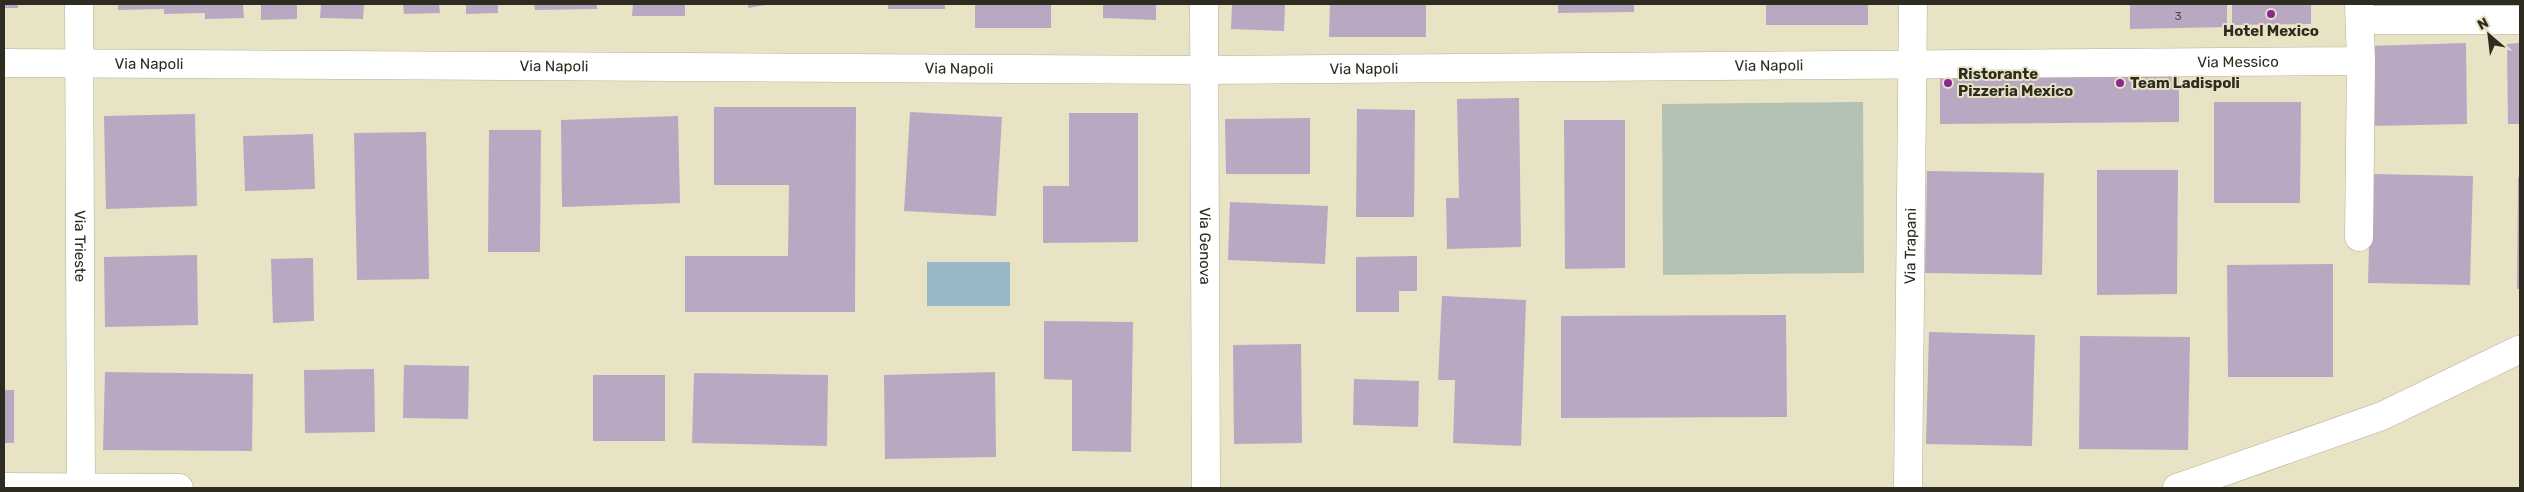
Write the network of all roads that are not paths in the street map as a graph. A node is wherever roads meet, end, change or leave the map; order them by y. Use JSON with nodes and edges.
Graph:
{"nodes":[{"id":1,"x":79,"y":4,"type":"edge"},
{"id":2,"x":1204,"y":4,"type":"edge"},
{"id":3,"x":1913,"y":4,"type":"edge"},
{"id":4,"x":2359,"y":12,"type":"edge"},
{"id":5,"x":2520,"y":20,"type":"edge"},
{"id":6,"x":2361,"y":60,"type":"junction"},
{"id":7,"x":4,"y":63,"type":"edge"},
{"id":8,"x":79,"y":63,"type":"junction"},
{"id":9,"x":1914,"y":63,"type":"junction"},
{"id":10,"x":1203,"y":70,"type":"junction"},
{"id":11,"x":2359,"y":237,"type":"dead end"},
{"id":12,"x":2518,"y":350,"type":"dead end"},
{"id":13,"x":4,"y":487,"type":"edge"},
{"id":14,"x":81,"y":488,"type":"edge"},
{"id":15,"x":179,"y":488,"type":"edge"},
{"id":16,"x":1206,"y":488,"type":"edge"},
{"id":17,"x":1908,"y":488,"type":"edge"},
{"id":18,"x":2177,"y":488,"type":"edge"}],
"edges":[{"from":1,"to":8,"type":"street","name":"Via Trieste"},
{"from":2,"to":10,"type":"street","name":"Via Genova"},
{"from":3,"to":9,"type":"street","name":"Via Trapani"},
{"from":4,"to":5,"type":"street"},
{"from":4,"to":6,"type":"street"},
{"from":6,"to":9,"type":"street","name":"Via Messico"},
{"from":6,"to":11,"type":"street"},
{"from":7,"to":8,"type":"street","name":"Via Napoli"},
{"from":8,"to":10,"type":"street","name":"Via Napoli"},
{"from":8,"to":14,"type":"street","name":"Via Trieste"},
{"from":9,"to":10,"type":"street","name":"Via Napoli"},
{"from":9,"to":17,"type":"street","name":"Via Trapani"},
{"from":10,"to":16,"type":"street","name":"Via Genova"},
{"from":12,"to":18,"type":"street"},
{"from":13,"to":14,"type":"street"},
{"from":14,"to":15,"type":"street"}]}
